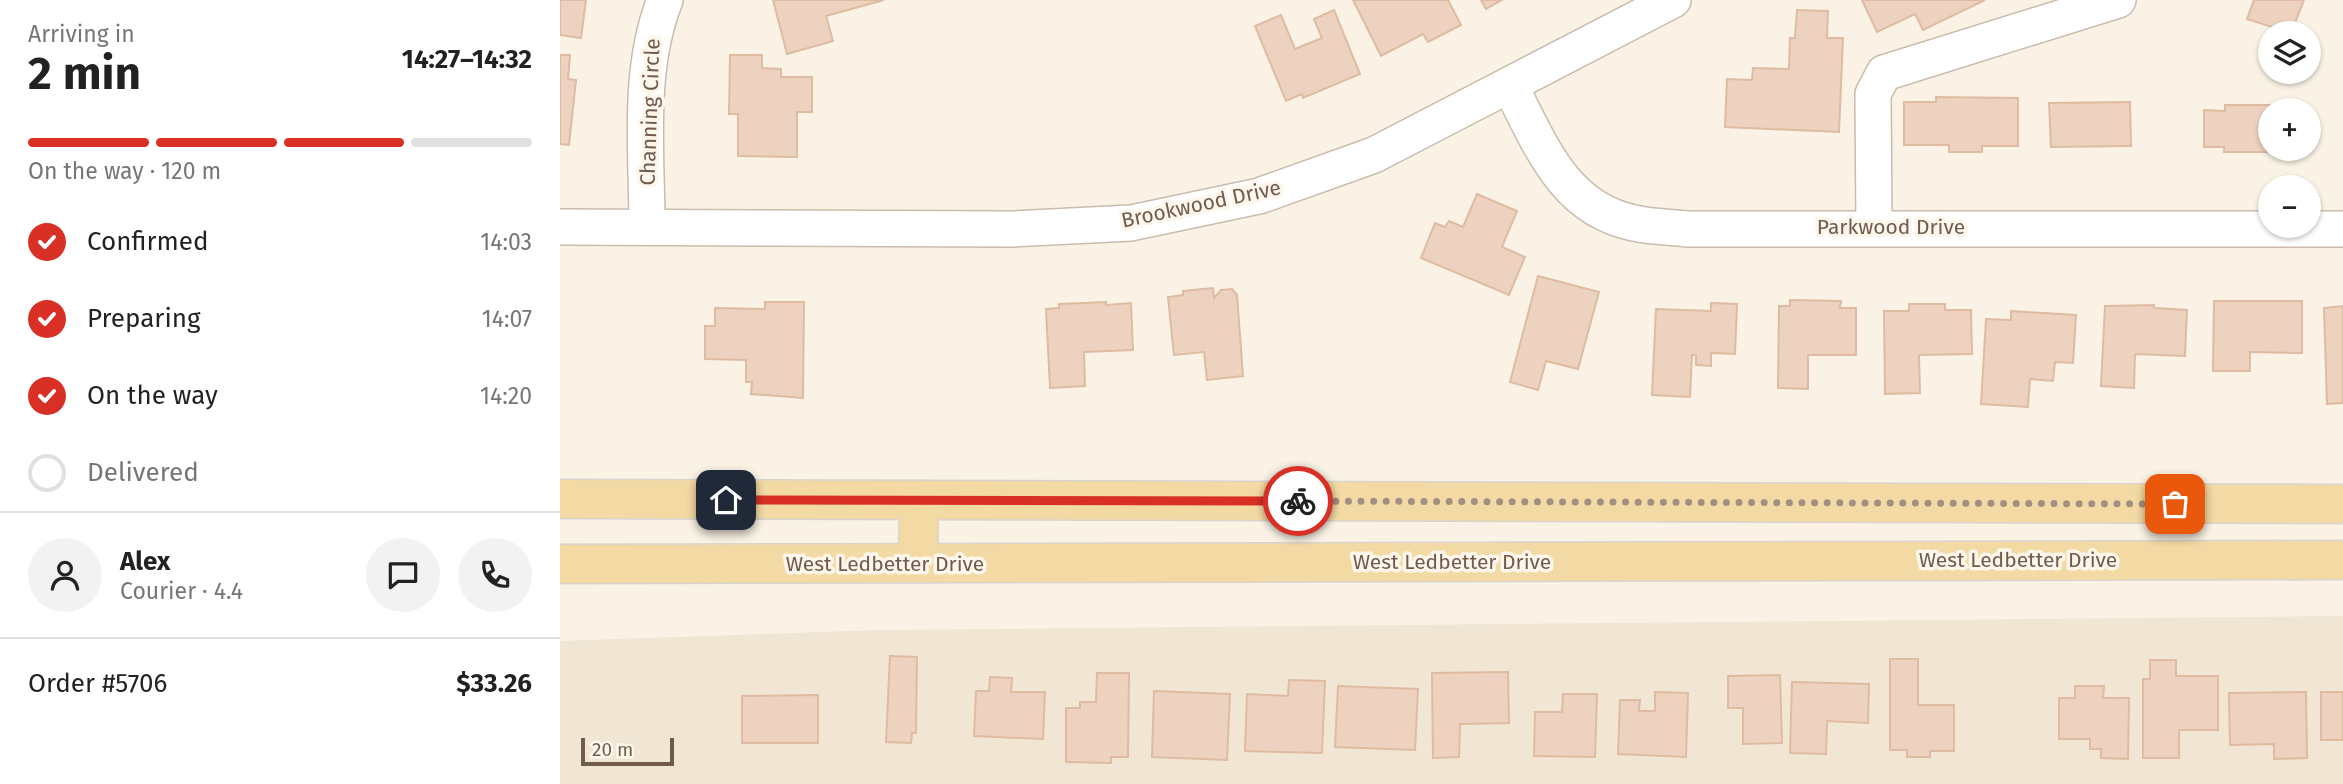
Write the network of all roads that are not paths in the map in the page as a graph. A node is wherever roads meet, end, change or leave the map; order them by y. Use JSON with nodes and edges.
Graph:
{"nodes":[{"id":1,"x":665,"y":0,"type":"edge"},
{"id":2,"x":1673,"y":0,"type":"edge"},
{"id":3,"x":2118,"y":0,"type":"edge"},
{"id":4,"x":1510,"y":86,"type":"junction"},
{"id":5,"x":560,"y":227,"type":"edge"},
{"id":6,"x":647,"y":227,"type":"junction"},
{"id":7,"x":1874,"y":227,"type":"junction"},
{"id":8,"x":2343,"y":229,"type":"edge"},
{"id":9,"x":560,"y":499,"type":"edge"},
{"id":10,"x":919,"y":500,"type":"junction"},
{"id":11,"x":2343,"y":504,"type":"edge"},
{"id":12,"x":2343,"y":560,"type":"edge"},
{"id":13,"x":560,"y":564,"type":"edge"},
{"id":14,"x":918,"y":564,"type":"junction"}],
"edges":[{"from":1,"to":6,"type":"street","name":"Channing Circle"},
{"from":2,"to":4,"type":"street","name":"Brookwood Drive"},
{"from":3,"to":7,"type":"street"},
{"from":4,"to":6,"type":"street","name":"Brookwood Drive"},
{"from":4,"to":7,"type":"street","name":"Parkwood Drive"},
{"from":5,"to":6,"type":"street","name":"Brookwood Drive"},
{"from":7,"to":8,"type":"street","name":"Parkwood Drive"},
{"from":9,"to":10,"type":"main road"},
{"from":10,"to":11,"type":"main road"},
{"from":10,"to":14,"type":"main road"},
{"from":12,"to":14,"type":"main road","name":"West Ledbetter Drive"},
{"from":13,"to":14,"type":"main road","name":"West Ledbetter Drive"}]}
